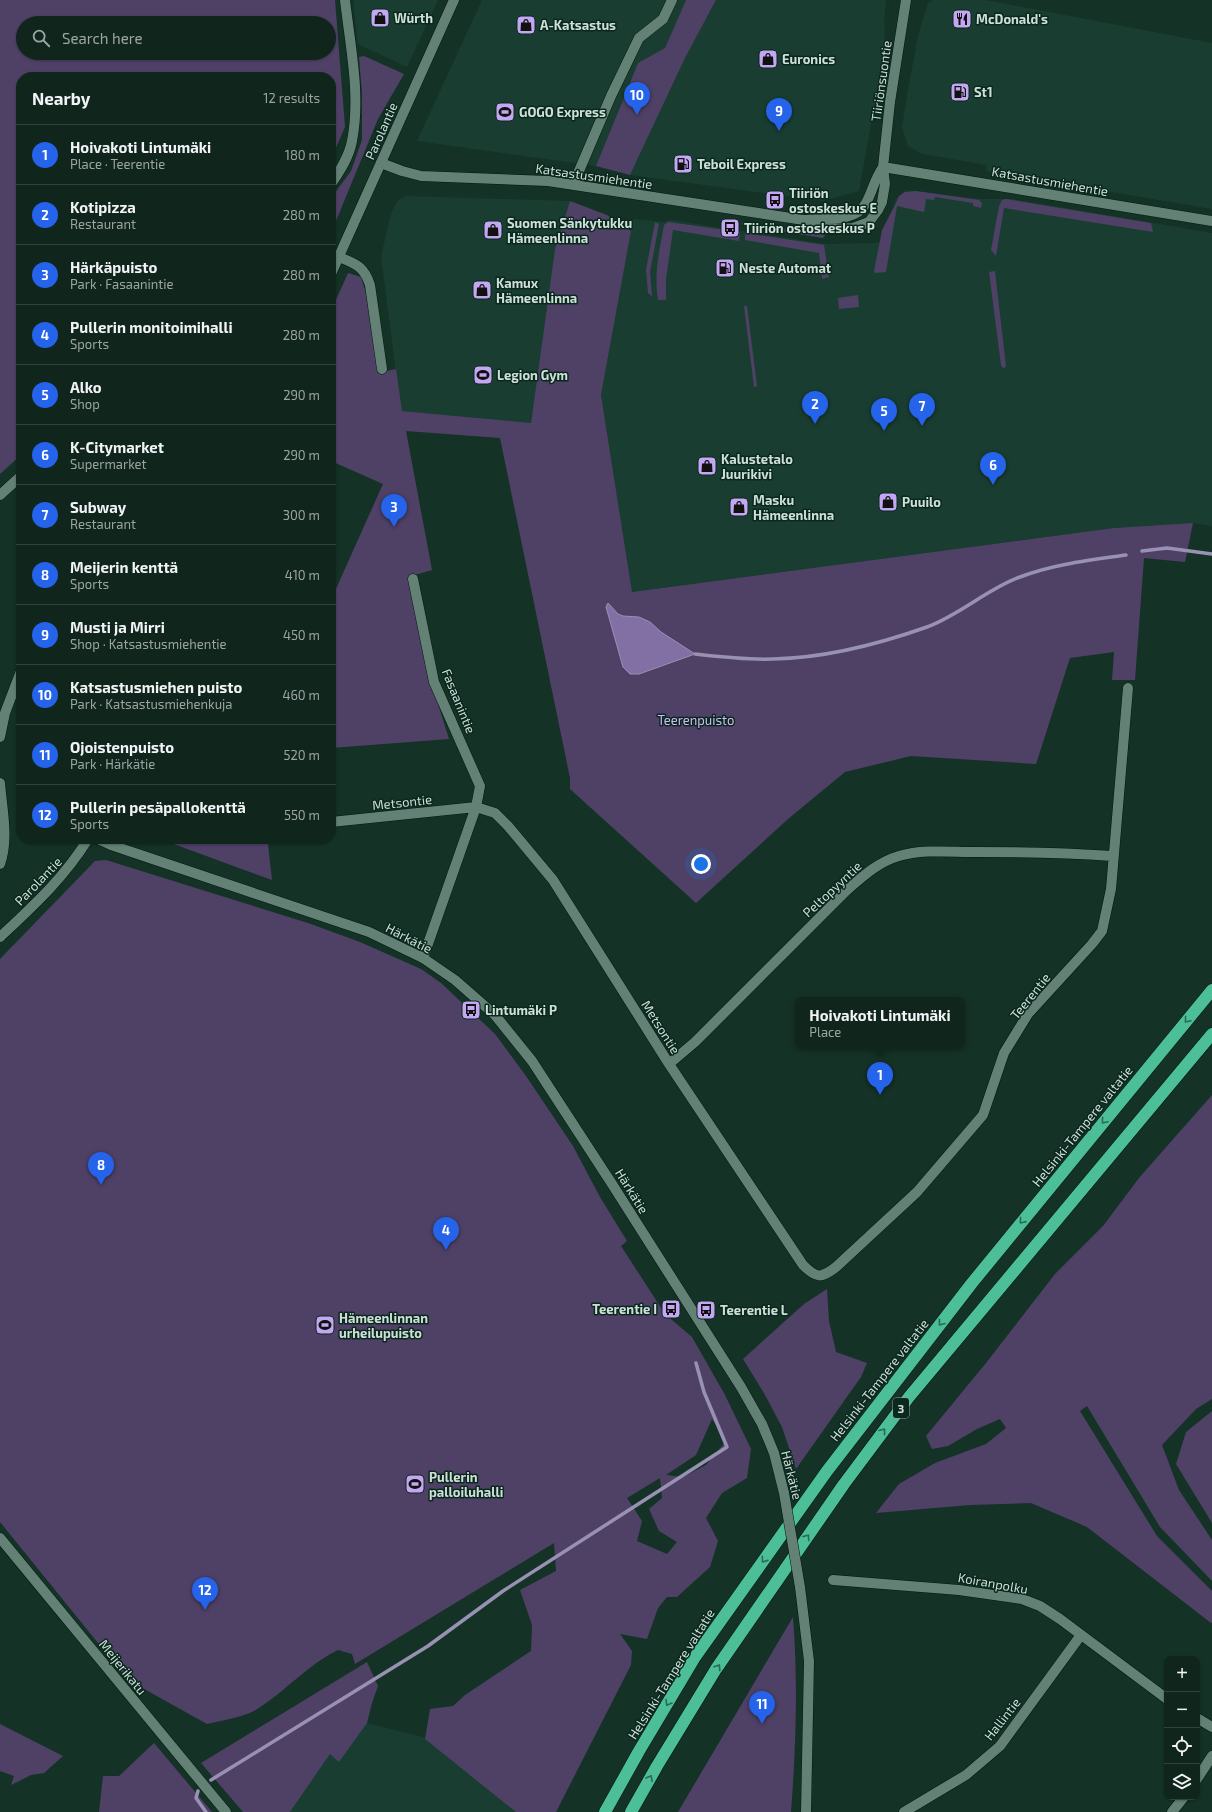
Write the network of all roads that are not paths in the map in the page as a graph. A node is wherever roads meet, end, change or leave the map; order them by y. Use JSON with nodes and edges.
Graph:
{"nodes":[{"id":1,"x":345,"y":0,"type":"edge"},
{"id":2,"x":454,"y":0,"type":"edge"},
{"id":3,"x":672,"y":0,"type":"edge"},
{"id":4,"x":906,"y":0,"type":"edge"},
{"id":5,"x":381,"y":163,"type":"junction"},
{"id":6,"x":883,"y":167,"type":"junction"},
{"id":7,"x":336,"y":176,"type":"edge"},
{"id":8,"x":573,"y":185,"type":"junction"},
{"id":9,"x":804,"y":220,"type":"junction"},
{"id":10,"x":1212,"y":221,"type":"edge"},
{"id":11,"x":339,"y":257,"type":"junction"},
{"id":12,"x":336,"y":263,"type":"edge"},
{"id":13,"x":382,"y":369,"type":"dead end"},
{"id":14,"x":16,"y":481,"type":"edge"},
{"id":15,"x":0,"y":495,"type":"edge"},
{"id":16,"x":413,"y":579,"type":"dead end"},
{"id":17,"x":16,"y":684,"type":"edge"},
{"id":18,"x":1128,"y":688,"type":"dead end"},
{"id":19,"x":0,"y":737,"type":"edge"},
{"id":20,"x":0,"y":783,"type":"edge"},
{"id":21,"x":476,"y":807,"type":"junction"},
{"id":22,"x":336,"y":821,"type":"edge"},
{"id":23,"x":85,"y":844,"type":"edge"},
{"id":24,"x":109,"y":844,"type":"edge"},
{"id":25,"x":1112,"y":856,"type":"junction"},
{"id":26,"x":0,"y":864,"type":"edge"},
{"id":27,"x":0,"y":937,"type":"edge"},
{"id":28,"x":423,"y":958,"type":"junction"},
{"id":29,"x":1212,"y":990,"type":"edge"},
{"id":30,"x":1212,"y":1034,"type":"edge"},
{"id":31,"x":669,"y":1064,"type":"junction"},
{"id":32,"x":812,"y":1274,"type":"joint"},
{"id":33,"x":0,"y":1538,"type":"edge"},
{"id":34,"x":833,"y":1580,"type":"dead end"},
{"id":35,"x":1082,"y":1635,"type":"junction"},
{"id":36,"x":1164,"y":1697,"type":"edge"},
{"id":37,"x":1200,"y":1720,"type":"edge"},
{"id":38,"x":1212,"y":1727,"type":"edge"},
{"id":39,"x":1212,"y":1756,"type":"edge"},
{"id":40,"x":1200,"y":1774,"type":"edge"},
{"id":41,"x":1182,"y":1800,"type":"edge"},
{"id":42,"x":226,"y":1812,"type":"edge"},
{"id":43,"x":605,"y":1812,"type":"edge"},
{"id":44,"x":631,"y":1812,"type":"edge"},
{"id":45,"x":806,"y":1812,"type":"edge"},
{"id":46,"x":904,"y":1812,"type":"edge"},
{"id":47,"x":1172,"y":1812,"type":"edge"}],
"edges":[{"from":1,"to":7,"type":"street"},
{"from":2,"to":5,"type":"street","name":"Parolantie"},
{"from":3,"to":8,"type":"street"},
{"from":4,"to":6,"type":"street","name":"Tiiriönsuontie"},
{"from":5,"to":8,"type":"street","name":"Katsastusmiehentie"},
{"from":5,"to":11,"type":"street","name":"Parolantie"},
{"from":6,"to":9,"type":"street","name":"Katsastusmiehentie"},
{"from":6,"to":9,"type":"street","name":"Katsastusmiehentie"},
{"from":6,"to":10,"type":"street","name":"Katsastusmiehentie"},
{"from":8,"to":9,"type":"street","name":"Katsastusmiehentie"},
{"from":11,"to":12,"type":"street","name":"Parolantie"},
{"from":11,"to":13,"type":"street"},
{"from":14,"to":15,"type":"street"},
{"from":16,"to":21,"type":"street","name":"Fasaanintie"},
{"from":17,"to":19,"type":"street"},
{"from":18,"to":25,"type":"street","name":"Teerentie"},
{"from":20,"to":26,"type":"street"},
{"from":21,"to":22,"type":"street","name":"Metsontie"},
{"from":21,"to":28,"type":"street"},
{"from":21,"to":31,"type":"street","name":"Metsontie"},
{"from":23,"to":27,"type":"street","name":"Parolantie"},
{"from":24,"to":28,"type":"street","name":"Härkätie"},
{"from":25,"to":31,"type":"street","name":"Peltopyyntie"},
{"from":25,"to":32,"type":"street","name":"Teerentie"},
{"from":28,"to":45,"type":"street","name":"Härkätie","bridge":true},
{"from":29,"to":43,"type":"highway","name":"Helsinki-Tampere valtatie","number":"3","one_way":true},
{"from":44,"to":30,"type":"highway","number":"3","one_way":true},
{"from":31,"to":32,"type":"street","name":"Metsontie"},
{"from":33,"to":42,"type":"street","name":"Meijerikatu"},
{"from":34,"to":35,"type":"street","name":"Koiranpolku"},
{"from":35,"to":36,"type":"street","name":"Koiranpolku"},
{"from":35,"to":46,"type":"street","name":"Hallintie"},
{"from":37,"to":38,"type":"street"},
{"from":39,"to":40,"type":"street"},
{"from":41,"to":47,"type":"street"}]}
